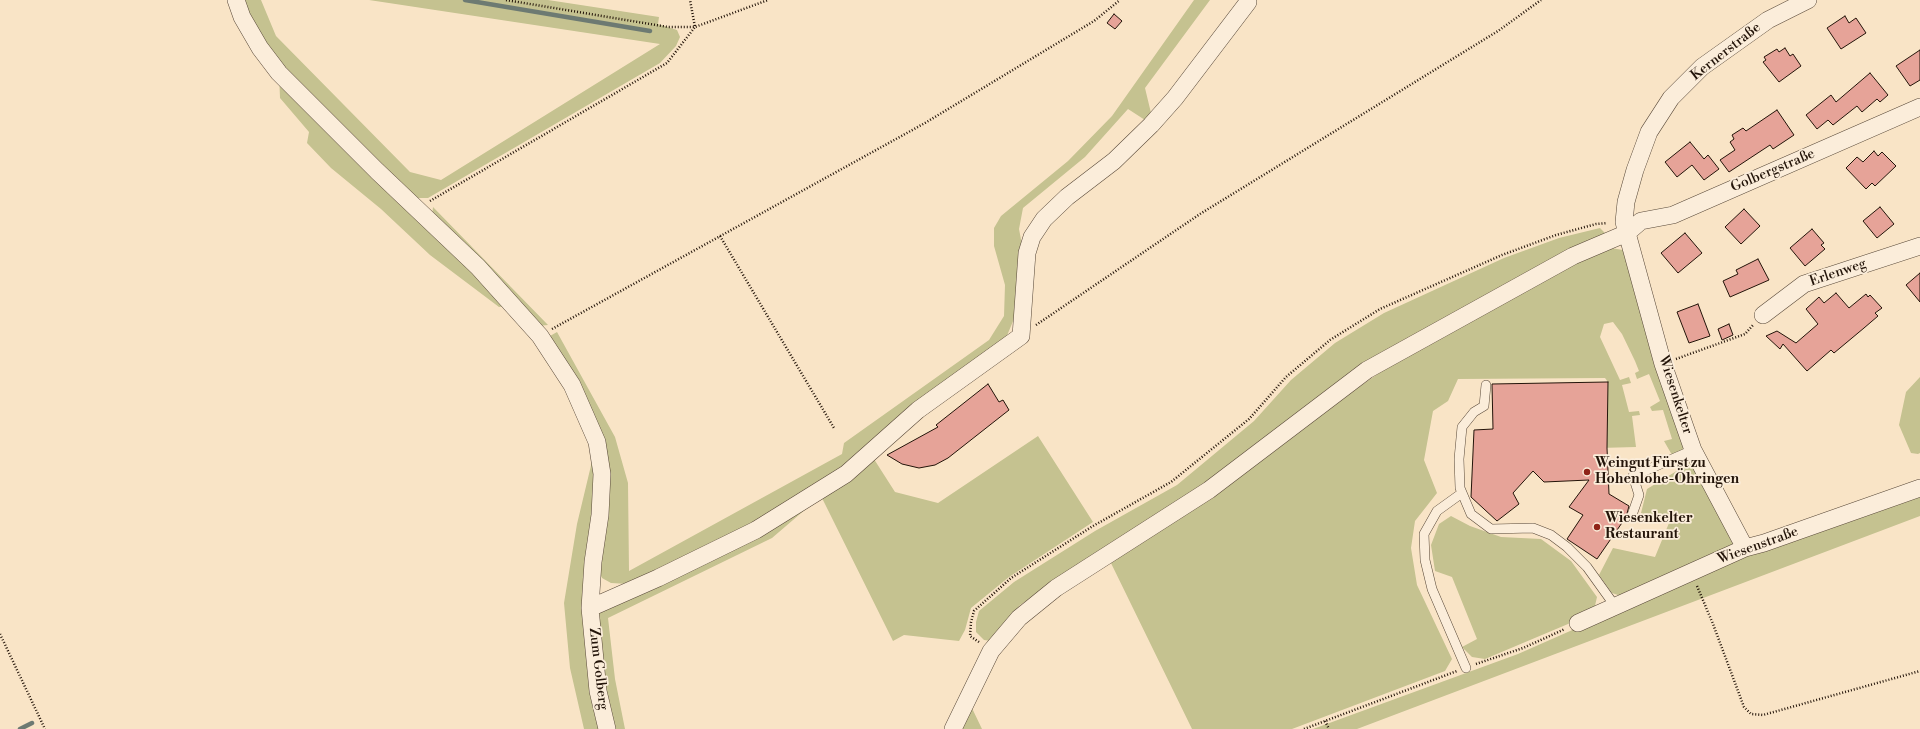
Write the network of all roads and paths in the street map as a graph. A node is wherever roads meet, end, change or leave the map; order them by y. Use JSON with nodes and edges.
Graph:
{"nodes":[{"id":1,"x":236,"y":0,"type":"edge"},
{"id":2,"x":506,"y":0,"type":"edge"},
{"id":3,"x":690,"y":0,"type":"edge"},
{"id":4,"x":768,"y":0,"type":"edge"},
{"id":5,"x":1120,"y":0,"type":"edge"},
{"id":6,"x":1541,"y":0,"type":"edge"},
{"id":7,"x":1808,"y":0,"type":"edge"},
{"id":8,"x":1248,"y":2,"type":"dead end"},
{"id":9,"x":695,"y":27,"type":"junction"},
{"id":10,"x":1920,"y":107,"type":"edge"},
{"id":11,"x":417,"y":208,"type":"junction"},
{"id":12,"x":1625,"y":228,"type":"junction"},
{"id":13,"x":720,"y":236,"type":"junction"},
{"id":14,"x":1920,"y":246,"type":"edge"},
{"id":15,"x":1763,"y":315,"type":"joint"},
{"id":16,"x":540,"y":336,"type":"junction"},
{"id":17,"x":1021,"y":336,"type":"junction"},
{"id":18,"x":1663,"y":364,"type":"junction"},
{"id":19,"x":1486,"y":386,"type":"dead end"},
{"id":20,"x":834,"y":428,"type":"dead end"},
{"id":21,"x":1693,"y":450,"type":"junction"},
{"id":22,"x":1920,"y":488,"type":"edge"},
{"id":23,"x":1462,"y":493,"type":"junction"},
{"id":24,"x":1632,"y":515,"type":"dead end"},
{"id":25,"x":1745,"y":548,"type":"junction"},
{"id":26,"x":1691,"y":572,"type":"junction"},
{"id":27,"x":1615,"y":606,"type":"junction"},
{"id":28,"x":590,"y":608,"type":"junction"},
{"id":29,"x":1578,"y":623,"type":"joint"},
{"id":30,"x":0,"y":634,"type":"edge"},
{"id":31,"x":991,"y":651,"type":"junction"},
{"id":32,"x":1466,"y":668,"type":"junction"},
{"id":33,"x":1920,"y":671,"type":"edge"},
{"id":34,"x":1325,"y":721,"type":"junction"},
{"id":35,"x":45,"y":729,"type":"edge"},
{"id":36,"x":607,"y":729,"type":"edge"},
{"id":37,"x":953,"y":729,"type":"edge"},
{"id":38,"x":1304,"y":729,"type":"edge"},
{"id":39,"x":1329,"y":729,"type":"edge"}],
"edges":[{"from":1,"to":11,"type":"street","name":"Zum Golberg"},
{"from":2,"to":9,"type":"path"},
{"from":3,"to":9,"type":"path"},
{"from":4,"to":9,"type":"path"},
{"from":5,"to":13,"type":"path"},
{"from":6,"to":17,"type":"path"},
{"from":7,"to":12,"type":"street","name":"Kernerstraße"},
{"from":8,"to":17,"type":"street"},
{"from":9,"to":11,"type":"path"},
{"from":10,"to":12,"type":"street","name":"Golbergstraße"},
{"from":11,"to":16,"type":"street","name":"Zum Golberg"},
{"from":12,"to":18,"type":"street","name":"Wiesenkelter"},
{"from":12,"to":31,"type":"street","name":"Golbergstraße"},
{"from":12,"to":31,"type":"path"},
{"from":13,"to":16,"type":"path"},
{"from":13,"to":20,"type":"path"},
{"from":14,"to":15,"type":"street","name":"Erlenweg"},
{"from":15,"to":18,"type":"path"},
{"from":16,"to":28,"type":"street","name":"Zum Golberg"},
{"from":17,"to":28,"type":"street"},
{"from":18,"to":21,"type":"street","name":"Wiesenkelter"},
{"from":19,"to":23,"type":"lane"},
{"from":21,"to":24,"type":"lane"},
{"from":21,"to":25,"type":"street","name":"Wiesenkelter"},
{"from":22,"to":25,"type":"street","name":"Wiesenstraße"},
{"from":23,"to":27,"type":"lane"},
{"from":23,"to":32,"type":"lane"},
{"from":25,"to":26,"type":"street","name":"Wiesenstraße"},
{"from":26,"to":27,"type":"street","name":"Wiesenstraße"},
{"from":26,"to":33,"type":"path"},
{"from":27,"to":29,"type":"street","name":"Wiesenstraße"},
{"from":28,"to":36,"type":"street","name":"Zum Golberg"},
{"from":29,"to":32,"type":"path"},
{"from":30,"to":35,"type":"path"},
{"from":31,"to":37,"type":"street","name":"Golbergstraße"},
{"from":32,"to":34,"type":"path"},
{"from":34,"to":38,"type":"path"},
{"from":34,"to":39,"type":"path"}]}
